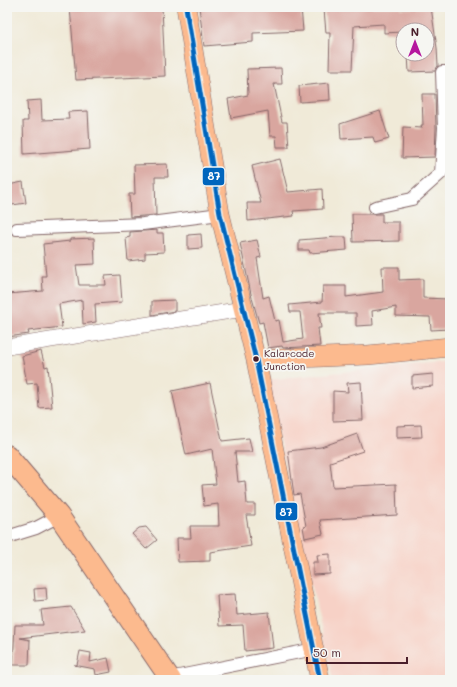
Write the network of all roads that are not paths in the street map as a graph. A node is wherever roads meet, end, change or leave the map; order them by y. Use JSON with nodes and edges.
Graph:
{"nodes":[{"id":1,"x":186,"y":7,"type":"edge"},
{"id":2,"x":450,"y":72,"type":"edge"},
{"id":3,"x":375,"y":207,"type":"dead end"},
{"id":4,"x":220,"y":214,"type":"junction"},
{"id":5,"x":17,"y":229,"type":"dead end"},
{"id":6,"x":243,"y":309,"type":"junction"},
{"id":7,"x":450,"y":346,"type":"edge"},
{"id":8,"x":7,"y":347,"type":"edge"},
{"id":9,"x":256,"y":360,"type":"junction"},
{"id":10,"x":7,"y":455,"type":"edge"},
{"id":11,"x":59,"y":516,"type":"junction"},
{"id":12,"x":7,"y":537,"type":"edge"},
{"id":13,"x":315,"y":649,"type":"junction"},
{"id":14,"x":170,"y":679,"type":"edge"},
{"id":15,"x":320,"y":680,"type":"edge"}],
"edges":[{"from":1,"to":4,"type":"main road"},
{"from":2,"to":3,"type":"street"},
{"from":4,"to":5,"type":"street"},
{"from":4,"to":6,"type":"main road"},
{"from":6,"to":8,"type":"street"},
{"from":6,"to":9,"type":"main road"},
{"from":7,"to":9,"type":"main road"},
{"from":9,"to":13,"type":"main road"},
{"from":10,"to":11,"type":"highway"},
{"from":11,"to":12,"type":"street"},
{"from":11,"to":14,"type":"highway"},
{"from":13,"to":14,"type":"street"},
{"from":13,"to":15,"type":"main road"}]}
